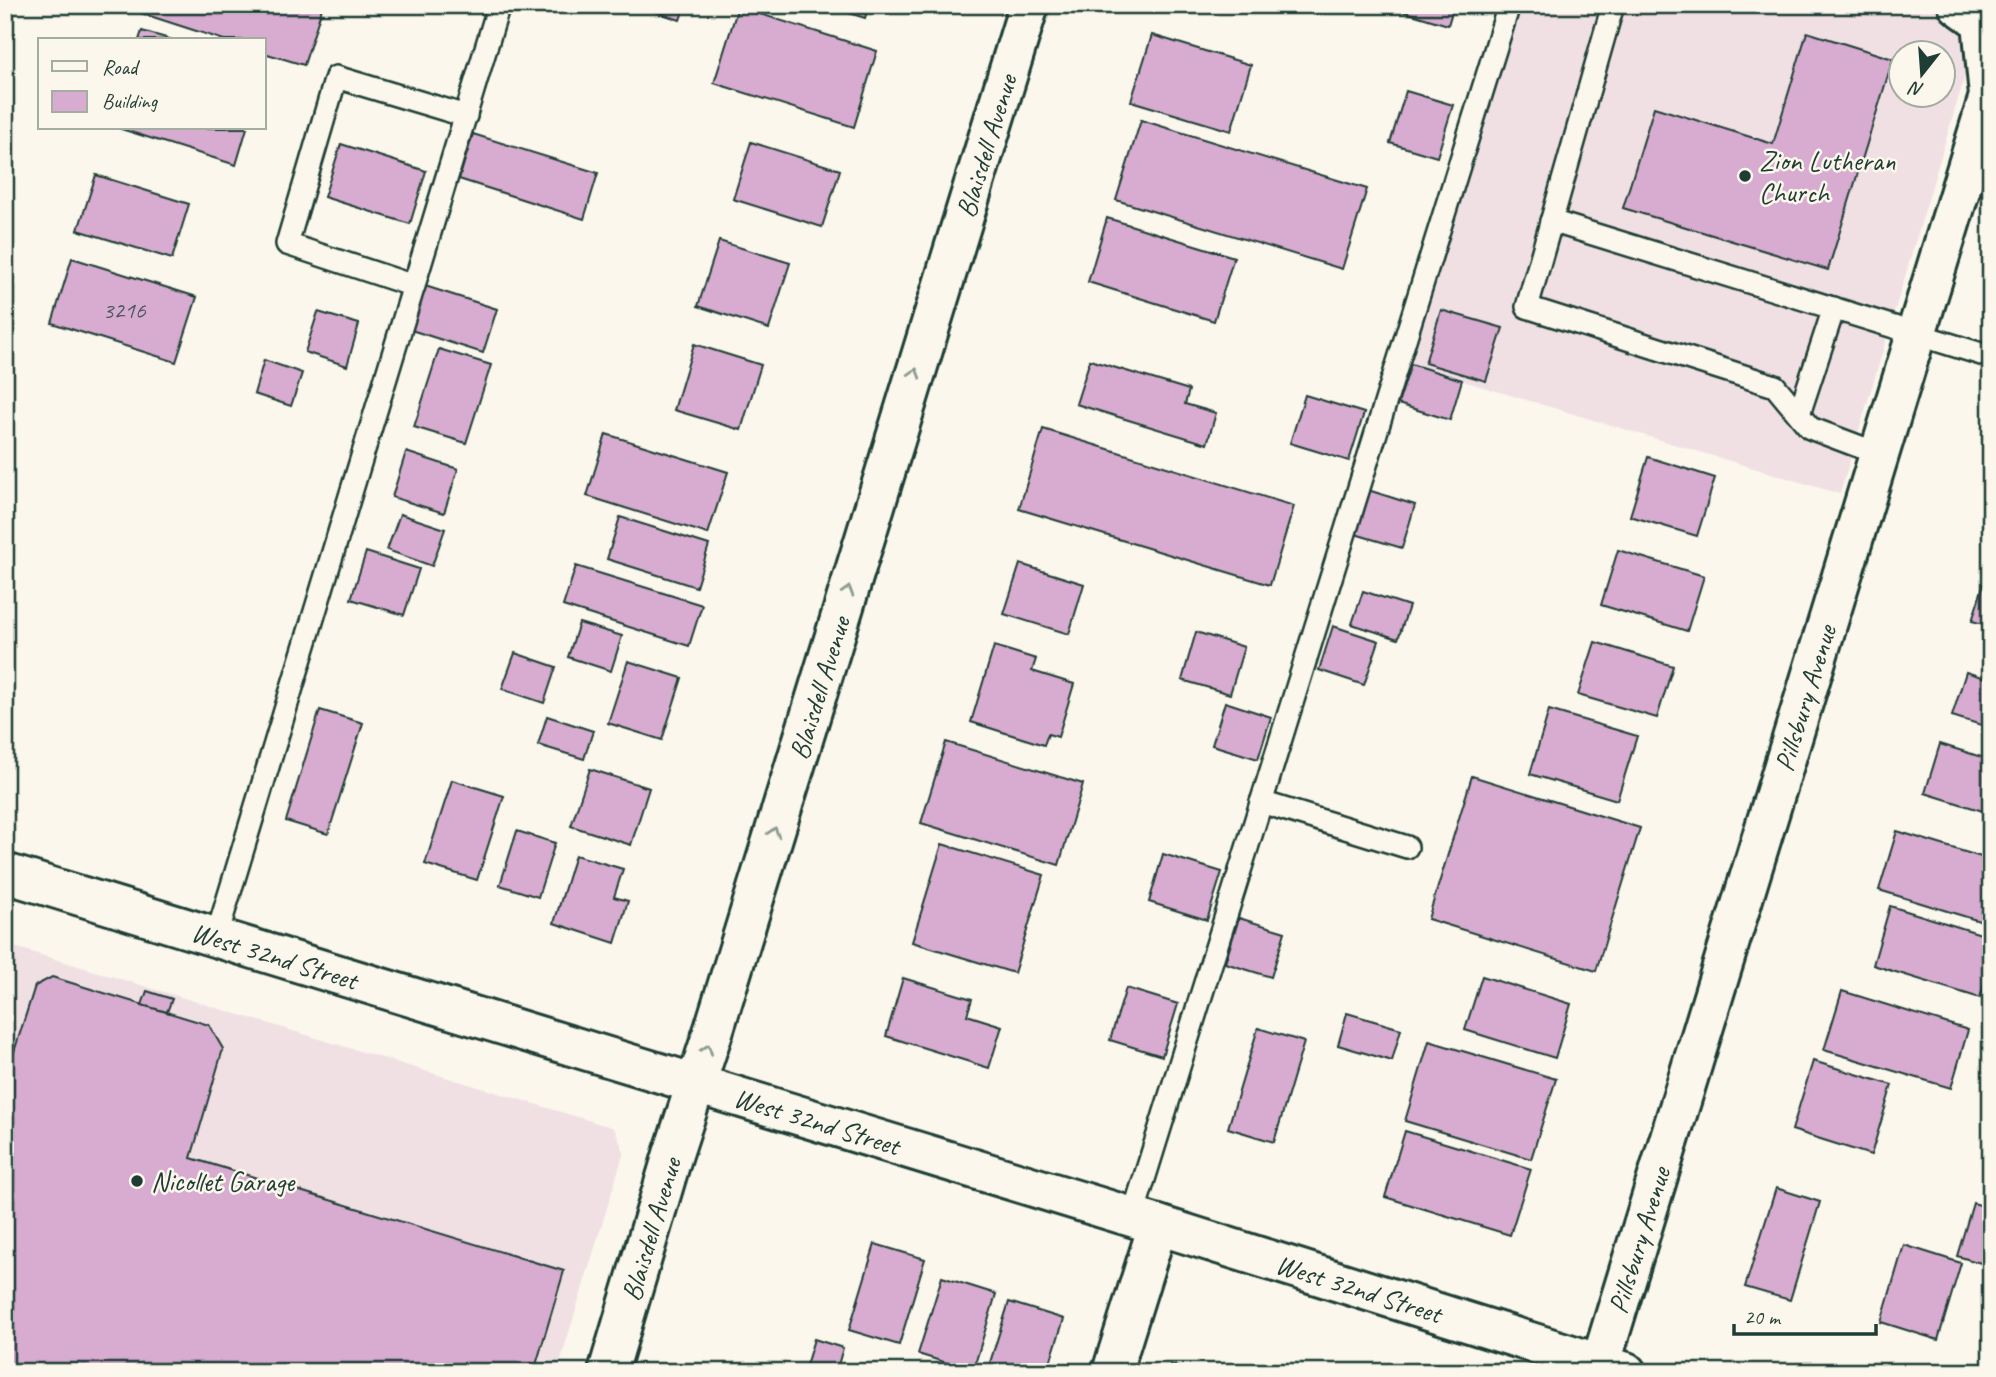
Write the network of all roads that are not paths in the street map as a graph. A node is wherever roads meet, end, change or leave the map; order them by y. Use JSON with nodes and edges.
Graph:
{"nodes":[{"id":1,"x":499,"y":5,"type":"edge"},
{"id":2,"x":1028,"y":5,"type":"edge"},
{"id":3,"x":1509,"y":5,"type":"edge"},
{"id":4,"x":1613,"y":5,"type":"edge"},
{"id":5,"x":1970,"y":14,"type":"edge"},
{"id":6,"x":466,"y":116,"type":"junction"},
{"id":7,"x":1551,"y":221,"type":"junction"},
{"id":8,"x":414,"y":286,"type":"junction"},
{"id":9,"x":1834,"y":308,"type":"junction"},
{"id":10,"x":1916,"y":334,"type":"junction"},
{"id":11,"x":1991,"y":357,"type":"edge"},
{"id":12,"x":1799,"y":414,"type":"junction"},
{"id":13,"x":1879,"y":454,"type":"junction"},
{"id":14,"x":1261,"y":802,"type":"junction"},
{"id":15,"x":1407,"y":847,"type":"dead end"},
{"id":16,"x":5,"y":873,"type":"edge"},
{"id":17,"x":216,"y":938,"type":"junction"},
{"id":18,"x":694,"y":1085,"type":"junction"},
{"id":19,"x":1145,"y":1222,"type":"junction"},
{"id":20,"x":1608,"y":1369,"type":"edge"},
{"id":21,"x":608,"y":1372,"type":"edge"},
{"id":22,"x":1112,"y":1372,"type":"edge"}],
"edges":[{"from":1,"to":6,"type":"lane"},
{"from":18,"to":2,"type":"street","name":"Blaisdell Avenue","one_way":true},
{"from":3,"to":14,"type":"lane"},
{"from":4,"to":7,"type":"lane"},
{"from":5,"to":10,"type":"street","name":"Pillsbury Avenue"},
{"from":6,"to":8,"type":"lane"},
{"from":6,"to":8,"type":"lane"},
{"from":7,"to":9,"type":"lane"},
{"from":7,"to":12,"type":"lane"},
{"from":8,"to":17,"type":"lane"},
{"from":9,"to":10,"type":"lane"},
{"from":9,"to":12,"type":"lane"},
{"from":10,"to":11,"type":"lane"},
{"from":10,"to":13,"type":"street","name":"Pillsbury Avenue"},
{"from":12,"to":13,"type":"lane"},
{"from":13,"to":20,"type":"street","name":"Pillsbury Avenue"},
{"from":14,"to":15,"type":"lane"},
{"from":14,"to":19,"type":"lane"},
{"from":16,"to":17,"type":"street","name":"West 32nd Street"},
{"from":17,"to":18,"type":"street","name":"West 32nd Street"},
{"from":18,"to":19,"type":"street","name":"West 32nd Street"},
{"from":18,"to":21,"type":"street","name":"Blaisdell Avenue"},
{"from":19,"to":20,"type":"street","name":"West 32nd Street"},
{"from":19,"to":22,"type":"street"}]}
